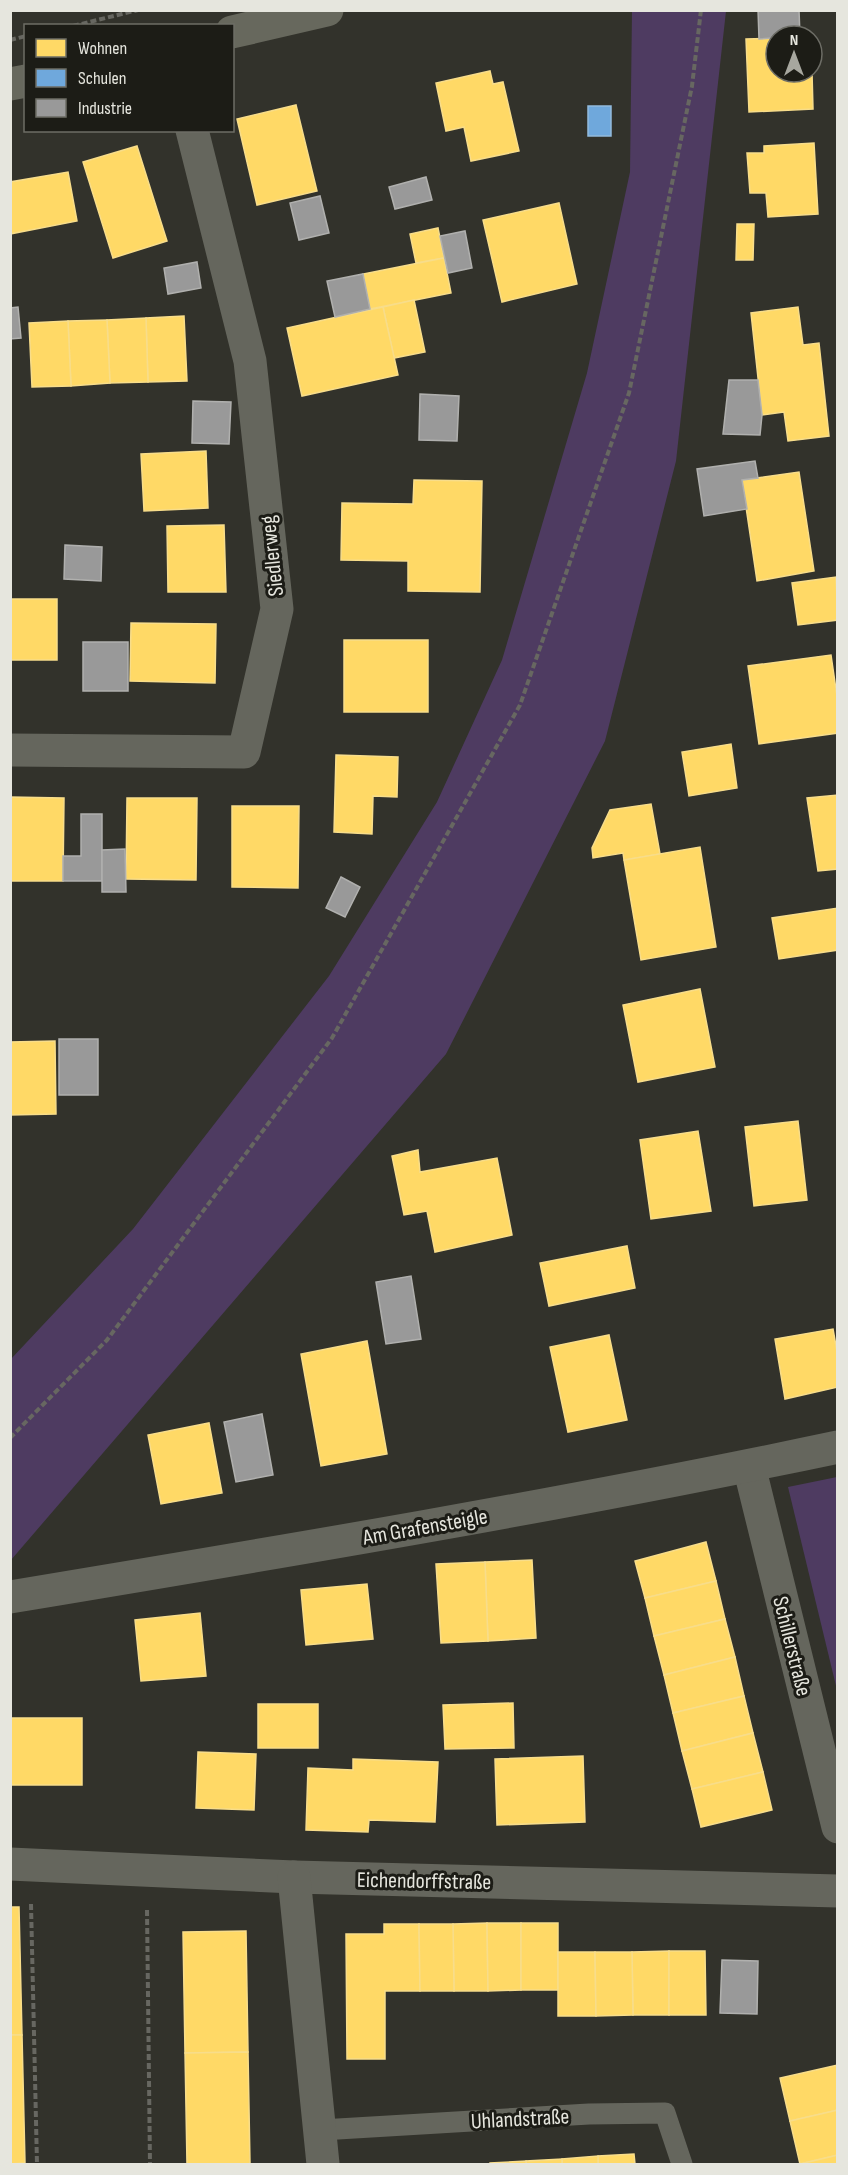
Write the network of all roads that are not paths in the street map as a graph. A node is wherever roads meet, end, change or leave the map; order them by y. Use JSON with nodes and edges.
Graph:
{"nodes":[{"id":1,"x":327,"y":10,"type":"edge"},
{"id":2,"x":279,"y":16,"type":"edge"},
{"id":3,"x":234,"y":31,"type":"edge"},
{"id":4,"x":193,"y":132,"type":"edge"},
{"id":5,"x":10,"y":750,"type":"edge"},
{"id":6,"x":837,"y":1447,"type":"edge"},
{"id":7,"x":749,"y":1466,"type":"junction"},
{"id":8,"x":10,"y":1597,"type":"edge"},
{"id":9,"x":837,"y":1827,"type":"edge"},
{"id":10,"x":20,"y":1864,"type":"edge"},
{"id":11,"x":294,"y":1876,"type":"junction"},
{"id":12,"x":837,"y":1891,"type":"edge"},
{"id":13,"x":321,"y":2130,"type":"junction"},
{"id":14,"x":323,"y":2164,"type":"edge"},
{"id":15,"x":682,"y":2164,"type":"edge"}],
"edges":[{"from":1,"to":2,"type":"main road"},
{"from":2,"to":3,"type":"main road"},
{"from":4,"to":5,"type":"street","name":"Siedlerweg"},
{"from":6,"to":7,"type":"street","name":"Am Grafensteigle"},
{"from":7,"to":8,"type":"street","name":"Am Grafensteigle"},
{"from":7,"to":9,"type":"street","name":"Schillerstraße"},
{"from":10,"to":11,"type":"street","name":"Eichendorffstraße"},
{"from":11,"to":12,"type":"street","name":"Eichendorffstraße"},
{"from":11,"to":13,"type":"street"},
{"from":13,"to":14,"type":"street"},
{"from":13,"to":15,"type":"lane","name":"Uhlandstraße"}]}
